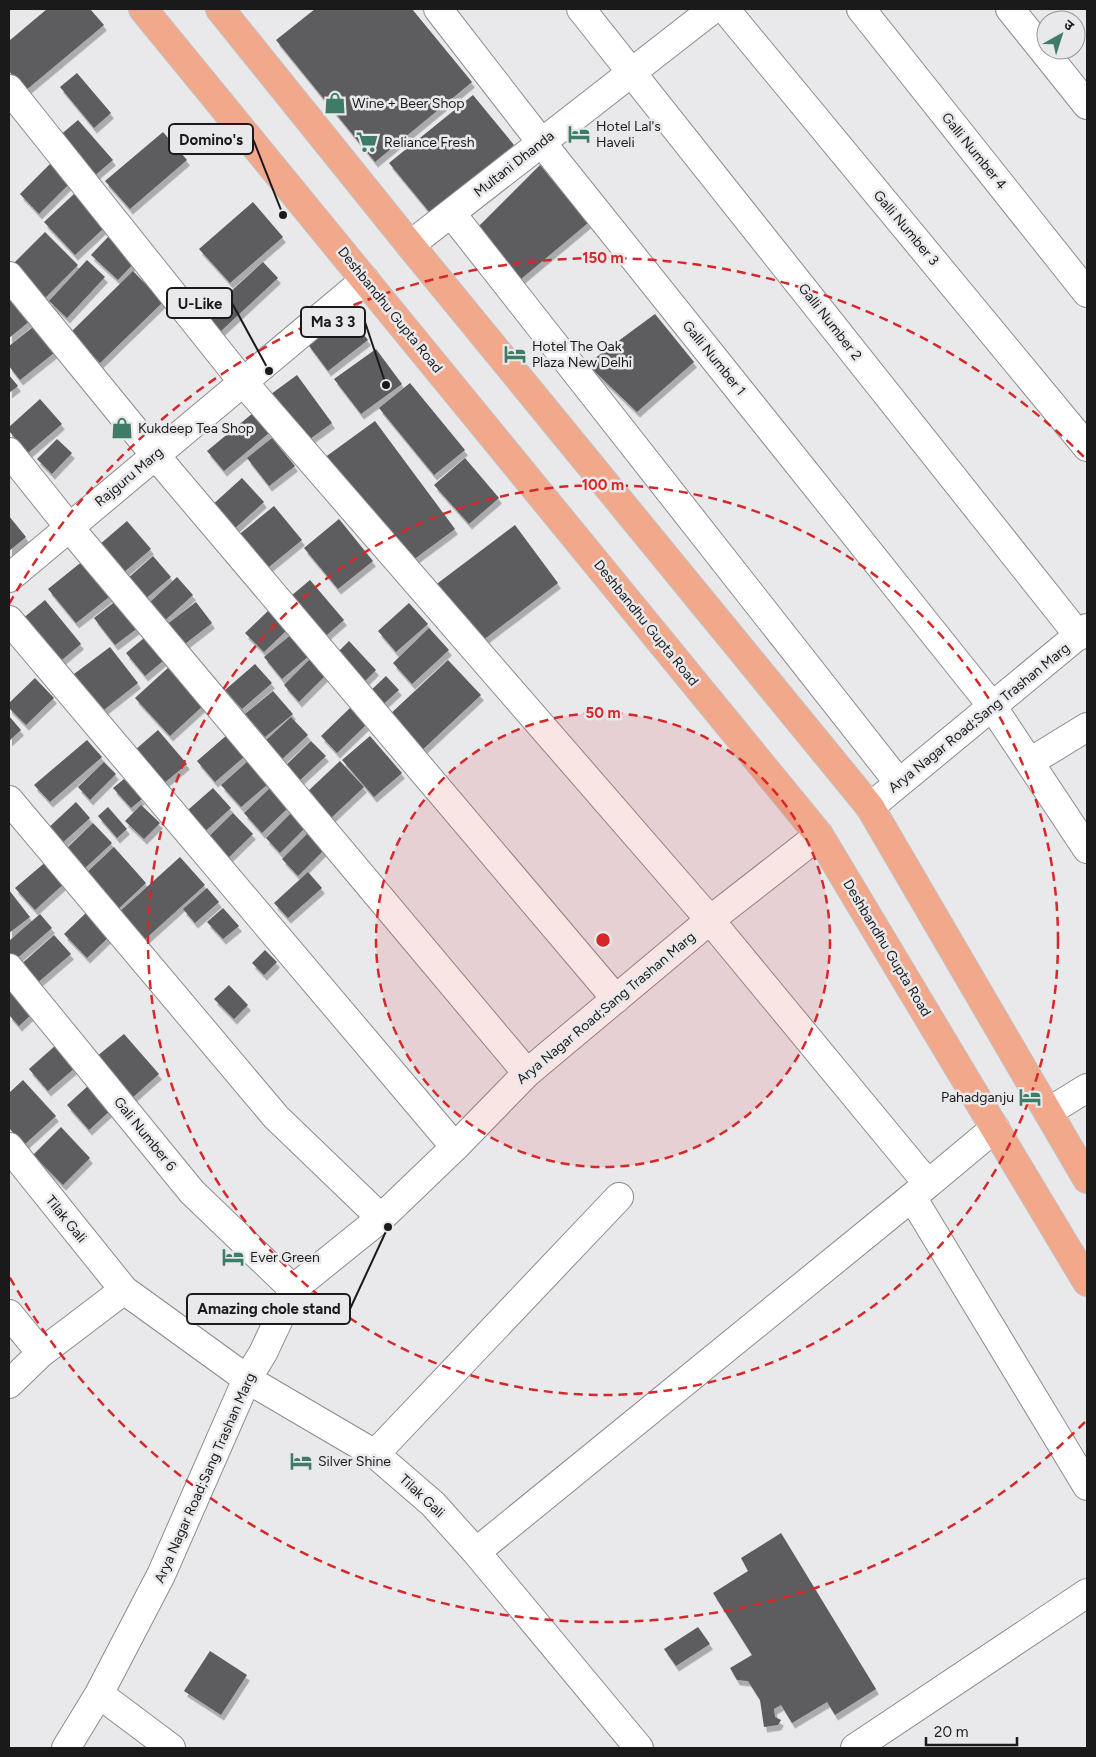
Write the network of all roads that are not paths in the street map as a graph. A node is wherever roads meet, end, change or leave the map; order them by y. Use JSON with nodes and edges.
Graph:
{"nodes":[{"id":1,"x":143,"y":9,"type":"edge"},
{"id":2,"x":220,"y":9,"type":"edge"},
{"id":3,"x":438,"y":9,"type":"edge"},
{"id":4,"x":581,"y":9,"type":"edge"},
{"id":5,"x":714,"y":9,"type":"edge"},
{"id":6,"x":725,"y":9,"type":"edge"},
{"id":7,"x":861,"y":9,"type":"edge"},
{"id":8,"x":1010,"y":9,"type":"edge"},
{"id":9,"x":632,"y":72,"type":"junction"},
{"id":10,"x":9,"y":89,"type":"edge"},
{"id":11,"x":1087,"y":105,"type":"edge"},
{"id":12,"x":541,"y":142,"type":"junction"},
{"id":13,"x":451,"y":213,"type":"junction"},
{"id":14,"x":410,"y":245,"type":"junction"},
{"id":15,"x":9,"y":276,"type":"edge"},
{"id":16,"x":365,"y":280,"type":"junction"},
{"id":17,"x":1087,"y":292,"type":"edge"},
{"id":18,"x":243,"y":382,"type":"junction"},
{"id":19,"x":1087,"y":447,"type":"edge"},
{"id":20,"x":9,"y":452,"type":"edge"},
{"id":21,"x":155,"y":455,"type":"junction"},
{"id":22,"x":69,"y":527,"type":"junction"},
{"id":23,"x":9,"y":578,"type":"edge"},
{"id":24,"x":9,"y":620,"type":"edge"},
{"id":25,"x":1083,"y":632,"type":"edge"},
{"id":26,"x":992,"y":706,"type":"junction"},
{"id":27,"x":1087,"y":727,"type":"edge"},
{"id":28,"x":1030,"y":762,"type":"junction"},
{"id":29,"x":899,"y":783,"type":"junction"},
{"id":30,"x":9,"y":800,"type":"edge"},
{"id":31,"x":870,"y":807,"type":"junction"},
{"id":32,"x":1078,"y":817,"type":"edge"},
{"id":33,"x":820,"y":835,"type":"junction"},
{"id":34,"x":1087,"y":849,"type":"edge"},
{"id":35,"x":710,"y":920,"type":"junction"},
{"id":36,"x":9,"y":968,"type":"edge"},
{"id":37,"x":616,"y":999,"type":"junction"},
{"id":38,"x":527,"y":1072,"type":"junction"},
{"id":39,"x":1087,"y":1088,"type":"edge"},
{"id":40,"x":1048,"y":1112,"type":"junction"},
{"id":41,"x":995,"y":1128,"type":"junction"},
{"id":42,"x":9,"y":1147,"type":"edge"},
{"id":43,"x":455,"y":1147,"type":"junction"},
{"id":44,"x":1087,"y":1179,"type":"edge"},
{"id":45,"x":920,"y":1190,"type":"junction"},
{"id":46,"x":619,"y":1197,"type":"dead end"},
{"id":47,"x":381,"y":1218,"type":"junction"},
{"id":48,"x":1087,"y":1282,"type":"edge"},
{"id":49,"x":293,"y":1289,"type":"junction"},
{"id":50,"x":124,"y":1290,"type":"junction"},
{"id":51,"x":9,"y":1314,"type":"edge"},
{"id":52,"x":41,"y":1353,"type":"junction"},
{"id":53,"x":248,"y":1379,"type":"junction"},
{"id":54,"x":9,"y":1384,"type":"edge"},
{"id":55,"x":375,"y":1454,"type":"junction"},
{"id":56,"x":1087,"y":1486,"type":"edge"},
{"id":57,"x":476,"y":1552,"type":"junction"},
{"id":58,"x":1087,"y":1593,"type":"edge"},
{"id":59,"x":99,"y":1694,"type":"junction"},
{"id":60,"x":66,"y":1748,"type":"edge"},
{"id":61,"x":171,"y":1748,"type":"edge"},
{"id":62,"x":639,"y":1748,"type":"edge"},
{"id":63,"x":855,"y":1748,"type":"edge"}],
"edges":[{"from":1,"to":16,"type":"main road","name":"Deshbandhu Gupta Road"},
{"from":2,"to":14,"type":"main road"},
{"from":3,"to":12,"type":"street","name":"Galli Number 1"},
{"from":4,"to":9,"type":"street","name":"Galli Number 2"},
{"from":5,"to":9,"type":"street","name":"Multani Dhanda"},
{"from":6,"to":19,"type":"street","name":"Galli Number 3"},
{"from":7,"to":17,"type":"street","name":"Galli Number 4"},
{"from":8,"to":11,"type":"street"},
{"from":9,"to":12,"type":"street","name":"Multani Dhanda"},
{"from":9,"to":25,"type":"street","name":"Galli Number 2"},
{"from":10,"to":18,"type":"street"},
{"from":12,"to":13,"type":"street","name":"Multani Dhanda"},
{"from":12,"to":26,"type":"street","name":"Galli Number 1"},
{"from":13,"to":14,"type":"street","name":"Multani Dhanda"},
{"from":13,"to":29,"type":"street"},
{"from":14,"to":31,"type":"main road"},
{"from":15,"to":21,"type":"street"},
{"from":16,"to":18,"type":"street","name":"Rajguru Marg"},
{"from":16,"to":33,"type":"main road","name":"Deshbandhu Gupta Road"},
{"from":18,"to":21,"type":"street","name":"Rajguru Marg"},
{"from":18,"to":35,"type":"street"},
{"from":20,"to":22,"type":"street"},
{"from":21,"to":22,"type":"street","name":"Rajguru Marg"},
{"from":21,"to":37,"type":"street"},
{"from":22,"to":23,"type":"street","name":"Rajguru Marg"},
{"from":22,"to":38,"type":"street"},
{"from":24,"to":43,"type":"street"},
{"from":25,"to":26,"type":"street","name":"Arya Nagar Road;Sang Trashan Marg"},
{"from":26,"to":28,"type":"street","name":"Galli Number 1"},
{"from":26,"to":29,"type":"street","name":"Arya Nagar Road;Sang Trashan Marg"},
{"from":27,"to":28,"type":"street"},
{"from":28,"to":32,"type":"street","name":"Galli Number 1"},
{"from":29,"to":31,"type":"street","name":"Arya Nagar Road;Sang Trashan Marg"},
{"from":30,"to":47,"type":"street"},
{"from":31,"to":40,"type":"main road"},
{"from":32,"to":34,"type":"street","name":"Galli Number 1"},
{"from":33,"to":35,"type":"street","name":"Arya Nagar Road;Sang Trashan Marg"},
{"from":33,"to":41,"type":"main road","name":"Deshbandhu Gupta Road"},
{"from":35,"to":37,"type":"street","name":"Arya Nagar Road;Sang Trashan Marg"},
{"from":35,"to":45,"type":"street"},
{"from":36,"to":49,"type":"street","name":"Gali Number 6"},
{"from":37,"to":38,"type":"street","name":"Arya Nagar Road;Sang Trashan Marg"},
{"from":38,"to":43,"type":"street","name":"Arya Nagar Road;Sang Trashan Marg"},
{"from":39,"to":40,"type":"street"},
{"from":40,"to":44,"type":"main road"},
{"from":41,"to":45,"type":"street"},
{"from":41,"to":48,"type":"main road","name":"Deshbandhu Gupta Road"},
{"from":42,"to":50,"type":"street","name":"Tilak Gali"},
{"from":43,"to":47,"type":"street","name":"Arya Nagar Road;Sang Trashan Marg"},
{"from":45,"to":56,"type":"street"},
{"from":45,"to":57,"type":"street"},
{"from":46,"to":55,"type":"street"},
{"from":47,"to":49,"type":"street","name":"Arya Nagar Road;Sang Trashan Marg"},
{"from":49,"to":53,"type":"street","name":"Arya Nagar Road;Sang Trashan Marg"},
{"from":50,"to":52,"type":"street"},
{"from":50,"to":53,"type":"street","name":"Tilak Gali"},
{"from":51,"to":52,"type":"street"},
{"from":52,"to":54,"type":"street"},
{"from":53,"to":55,"type":"street","name":"Tilak Gali"},
{"from":53,"to":59,"type":"street","name":"Arya Nagar Road;Sang Trashan Marg"},
{"from":55,"to":57,"type":"street","name":"Tilak Gali"},
{"from":57,"to":62,"type":"street","name":"Tilak Gali"},
{"from":58,"to":63,"type":"street"},
{"from":59,"to":60,"type":"street","name":"Arya Nagar Road;Sang Trashan Marg"},
{"from":59,"to":61,"type":"street"}]}
